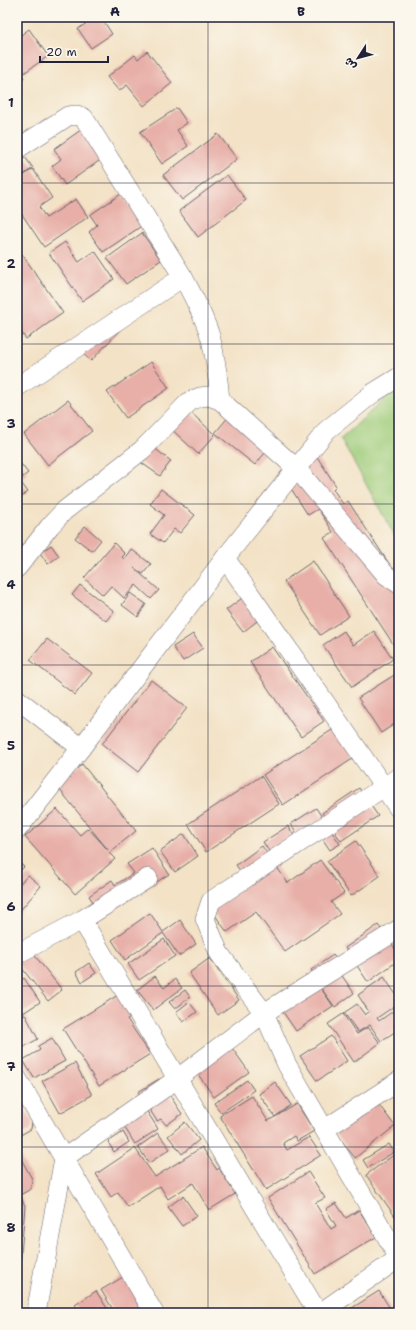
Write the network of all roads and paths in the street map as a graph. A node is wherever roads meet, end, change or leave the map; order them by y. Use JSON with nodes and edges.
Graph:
{"nodes":[{"id":1,"x":17,"y":148,"type":"edge"},
{"id":2,"x":183,"y":277,"type":"junction"},
{"id":3,"x":399,"y":377,"type":"edge"},
{"id":4,"x":17,"y":387,"type":"edge"},
{"id":5,"x":220,"y":400,"type":"junction"},
{"id":6,"x":297,"y":469,"type":"junction"},
{"id":7,"x":225,"y":558,"type":"junction"},
{"id":8,"x":17,"y":568,"type":"edge"},
{"id":9,"x":399,"y":584,"type":"edge"},
{"id":10,"x":17,"y":699,"type":"edge"},
{"id":11,"x":81,"y":748,"type":"junction"},
{"id":12,"x":392,"y":782,"type":"edge"},
{"id":13,"x":399,"y":809,"type":"edge"},
{"id":14,"x":17,"y":830,"type":"edge"},
{"id":15,"x":148,"y":878,"type":"dead end"},
{"id":16,"x":82,"y":920,"type":"junction"},
{"id":17,"x":399,"y":929,"type":"edge"},
{"id":18,"x":17,"y":954,"type":"edge"},
{"id":19,"x":264,"y":1013,"type":"junction"},
{"id":20,"x":17,"y":1078,"type":"edge"},
{"id":21,"x":178,"y":1080,"type":"junction"},
{"id":22,"x":399,"y":1081,"type":"edge"},
{"id":23,"x":325,"y":1129,"type":"junction"},
{"id":24,"x":64,"y":1158,"type":"junction"},
{"id":25,"x":36,"y":1313,"type":"edge"},
{"id":26,"x":154,"y":1313,"type":"edge"},
{"id":27,"x":319,"y":1313,"type":"edge"}],
"edges":[{"from":1,"to":2,"type":"street"},
{"from":2,"to":4,"type":"street"},
{"from":2,"to":5,"type":"street"},
{"from":3,"to":6,"type":"street"},
{"from":5,"to":6,"type":"street"},
{"from":5,"to":8,"type":"street"},
{"from":6,"to":7,"type":"street"},
{"from":6,"to":9,"type":"street"},
{"from":7,"to":11,"type":"street"},
{"from":7,"to":12,"type":"street"},
{"from":10,"to":11,"type":"street"},
{"from":11,"to":14,"type":"street"},
{"from":12,"to":13,"type":"street"},
{"from":12,"to":19,"type":"street"},
{"from":15,"to":16,"type":"street"},
{"from":16,"to":18,"type":"street"},
{"from":16,"to":21,"type":"street"},
{"from":17,"to":19,"type":"street"},
{"from":19,"to":21,"type":"street"},
{"from":19,"to":23,"type":"street"},
{"from":20,"to":24,"type":"street"},
{"from":21,"to":24,"type":"street"},
{"from":21,"to":27,"type":"street"},
{"from":22,"to":23,"type":"street"},
{"from":23,"to":27,"type":"street"},
{"from":24,"to":25,"type":"street"},
{"from":24,"to":26,"type":"street"}]}
